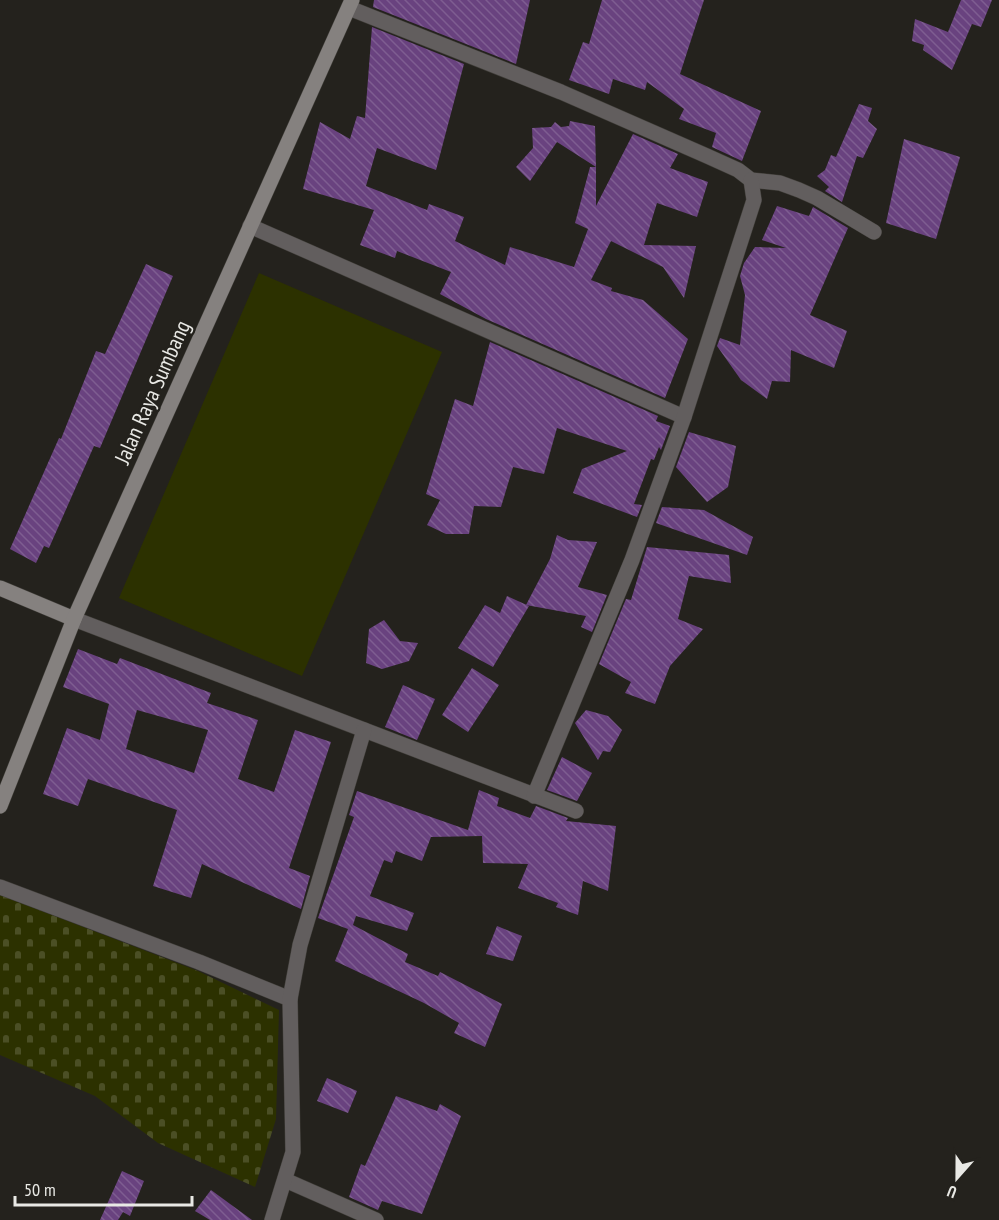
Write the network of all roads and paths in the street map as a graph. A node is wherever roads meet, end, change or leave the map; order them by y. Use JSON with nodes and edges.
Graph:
{"nodes":[{"id":1,"x":350,"y":4,"type":"edge"},
{"id":2,"x":751,"y":180,"type":"junction"},
{"id":3,"x":250,"y":226,"type":"junction"},
{"id":4,"x":874,"y":232,"type":"dead end"},
{"id":5,"x":684,"y":417,"type":"junction"},
{"id":6,"x":0,"y":588,"type":"edge"},
{"id":7,"x":74,"y":619,"type":"junction"},
{"id":8,"x":364,"y":730,"type":"junction"},
{"id":9,"x":534,"y":796,"type":"junction"},
{"id":10,"x":0,"y":806,"type":"edge"},
{"id":11,"x":576,"y":811,"type":"dead end"},
{"id":12,"x":0,"y":887,"type":"edge"},
{"id":13,"x":290,"y":999,"type":"junction"},
{"id":14,"x":285,"y":1180,"type":"junction"},
{"id":15,"x":272,"y":1220,"type":"edge"},
{"id":16,"x":376,"y":1220,"type":"edge"}],
"edges":[{"from":1,"to":2,"type":"street"},
{"from":1,"to":3,"type":"street","name":"Jalan Raya Sumbang"},
{"from":2,"to":4,"type":"street"},
{"from":2,"to":5,"type":"street"},
{"from":3,"to":5,"type":"street"},
{"from":3,"to":7,"type":"street","name":"Jalan Raya Sumbang"},
{"from":5,"to":9,"type":"street"},
{"from":6,"to":7,"type":"street"},
{"from":7,"to":8,"type":"street"},
{"from":7,"to":10,"type":"street","name":"Jalan Raya Sumbang"},
{"from":8,"to":9,"type":"street"},
{"from":8,"to":13,"type":"street"},
{"from":9,"to":11,"type":"street"},
{"from":12,"to":13,"type":"street"},
{"from":13,"to":14,"type":"street"},
{"from":14,"to":15,"type":"street"},
{"from":14,"to":16,"type":"street"}]}
